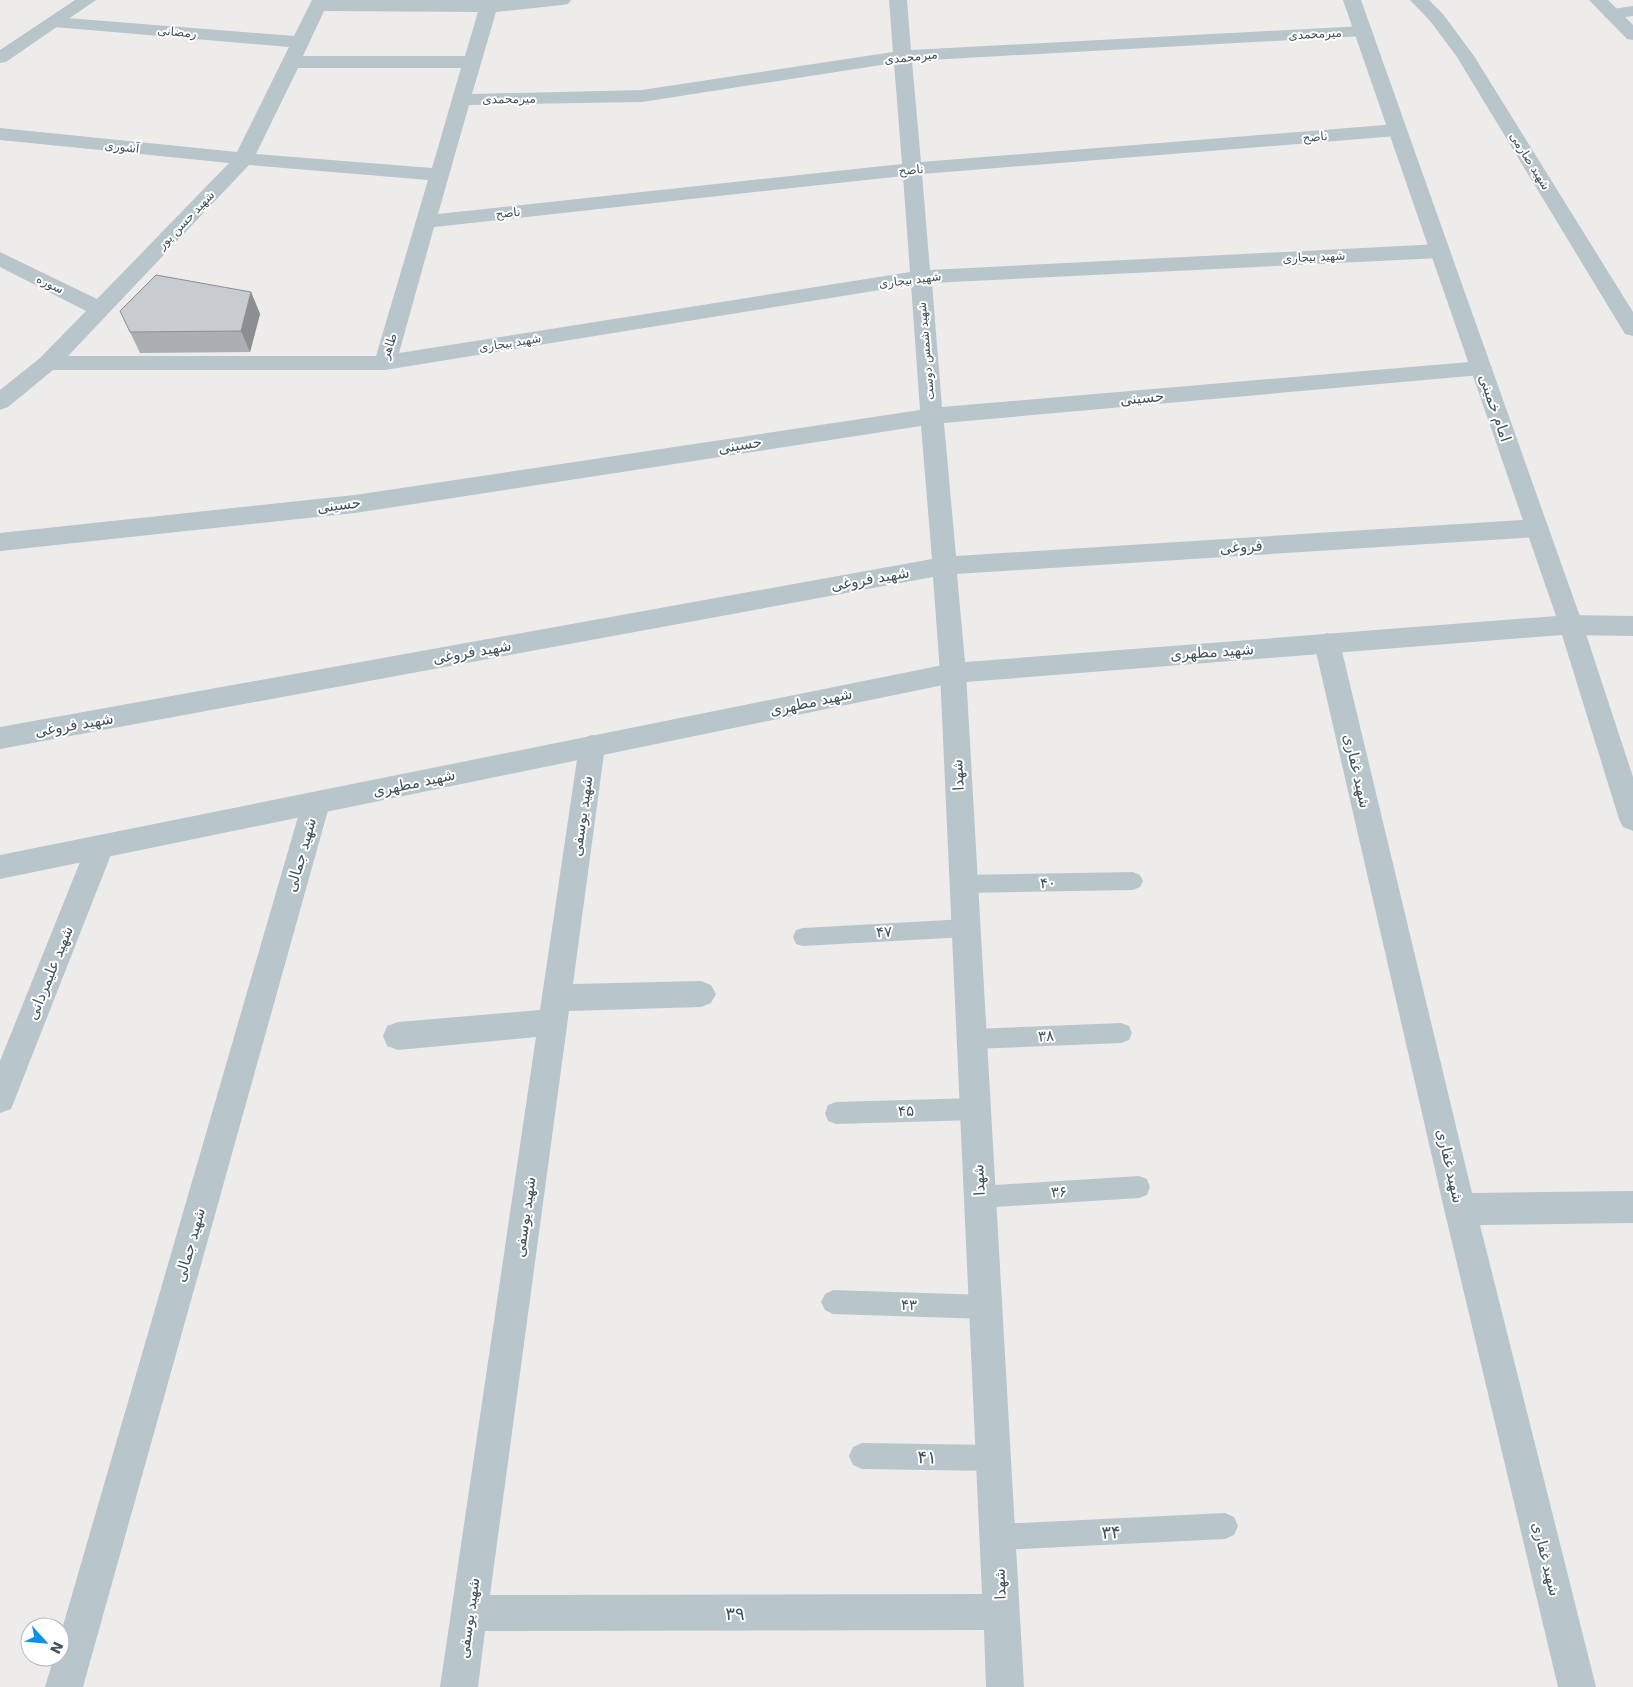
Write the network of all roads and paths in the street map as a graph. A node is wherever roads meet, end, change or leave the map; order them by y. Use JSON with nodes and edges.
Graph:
{"nodes":[{"id":1,"x":87,"y":0,"type":"edge"},
{"id":2,"x":562,"y":0,"type":"edge"},
{"id":3,"x":898,"y":0,"type":"edge"},
{"id":4,"x":1352,"y":0,"type":"edge"},
{"id":5,"x":1419,"y":0,"type":"edge"},
{"id":6,"x":1598,"y":0,"type":"edge"},
{"id":7,"x":319,"y":3,"type":"edge"},
{"id":8,"x":488,"y":7,"type":"junction"},
{"id":9,"x":1633,"y":11,"type":"edge"},
{"id":10,"x":1612,"y":14,"type":"junction"},
{"id":11,"x":54,"y":22,"type":"junction"},
{"id":12,"x":1363,"y":31,"type":"junction"},
{"id":13,"x":1633,"y":36,"type":"edge"},
{"id":14,"x":300,"y":42,"type":"junction"},
{"id":15,"x":902,"y":56,"type":"junction"},
{"id":16,"x":0,"y":58,"type":"edge"},
{"id":17,"x":290,"y":62,"type":"junction"},
{"id":18,"x":472,"y":62,"type":"junction"},
{"id":19,"x":461,"y":100,"type":"junction"},
{"id":20,"x":1397,"y":130,"type":"junction"},
{"id":21,"x":0,"y":134,"type":"edge"},
{"id":22,"x":244,"y":159,"type":"junction"},
{"id":23,"x":912,"y":169,"type":"junction"},
{"id":24,"x":439,"y":175,"type":"junction"},
{"id":25,"x":426,"y":222,"type":"junction"},
{"id":26,"x":1440,"y":251,"type":"junction"},
{"id":27,"x":0,"y":260,"type":"edge"},
{"id":28,"x":920,"y":277,"type":"junction"},
{"id":29,"x":100,"y":309,"type":"junction"},
{"id":30,"x":1633,"y":329,"type":"edge"},
{"id":31,"x":48,"y":363,"type":"junction"},
{"id":32,"x":385,"y":363,"type":"junction"},
{"id":33,"x":1481,"y":368,"type":"junction"},
{"id":34,"x":0,"y":402,"type":"edge"},
{"id":35,"x":932,"y":416,"type":"junction"},
{"id":36,"x":1537,"y":528,"type":"junction"},
{"id":37,"x":0,"y":542,"type":"edge"},
{"id":38,"x":944,"y":566,"type":"junction"},
{"id":39,"x":1571,"y":625,"type":"junction"},
{"id":40,"x":1633,"y":626,"type":"edge"},
{"id":41,"x":1327,"y":643,"type":"junction"},
{"id":42,"x":953,"y":673,"type":"junction"},
{"id":43,"x":0,"y":738,"type":"edge"},
{"id":44,"x":592,"y":746,"type":"junction"},
{"id":45,"x":316,"y":803,"type":"junction"},
{"id":46,"x":1633,"y":819,"type":"edge"},
{"id":47,"x":100,"y":847,"type":"junction"},
{"id":48,"x":0,"y":867,"type":"edge"},
{"id":49,"x":1133,"y":881,"type":"dead end"},
{"id":50,"x":964,"y":884,"type":"junction"},
{"id":51,"x":966,"y":928,"type":"junction"},
{"id":52,"x":803,"y":937,"type":"dead end"},
{"id":53,"x":701,"y":994,"type":"dead end"},
{"id":54,"x":555,"y":1010,"type":"junction"},
{"id":55,"x":1121,"y":1033,"type":"dead end"},
{"id":56,"x":398,"y":1036,"type":"dead end"},
{"id":57,"x":972,"y":1040,"type":"junction"},
{"id":58,"x":0,"y":1099,"type":"edge"},
{"id":59,"x":975,"y":1109,"type":"junction"},
{"id":60,"x":836,"y":1113,"type":"dead end"},
{"id":61,"x":1139,"y":1188,"type":"dead end"},
{"id":62,"x":980,"y":1197,"type":"junction"},
{"id":63,"x":1633,"y":1207,"type":"edge"},
{"id":64,"x":1460,"y":1209,"type":"junction"},
{"id":65,"x":833,"y":1302,"type":"dead end"},
{"id":66,"x":985,"y":1307,"type":"junction"},
{"id":67,"x":862,"y":1456,"type":"dead end"},
{"id":68,"x":993,"y":1458,"type":"junction"},
{"id":69,"x":1225,"y":1526,"type":"dead end"},
{"id":70,"x":998,"y":1537,"type":"junction"},
{"id":71,"x":1001,"y":1612,"type":"junction"},
{"id":72,"x":469,"y":1613,"type":"junction"},
{"id":73,"x":64,"y":1687,"type":"edge"},
{"id":74,"x":459,"y":1687,"type":"edge"},
{"id":75,"x":1005,"y":1687,"type":"edge"},
{"id":76,"x":1577,"y":1687,"type":"edge"}],
"edges":[{"from":1,"to":11,"type":"street"},
{"from":2,"to":8,"type":"street"},
{"from":3,"to":15,"type":"street","name":"شهید شمس دوست"},
{"from":4,"to":12,"type":"street","name":"امام خمینی"},
{"from":5,"to":30,"type":"street","name":"شهید صارمی"},
{"from":6,"to":10,"type":"street"},
{"from":7,"to":8,"type":"street"},
{"from":7,"to":14,"type":"street","name":"شهید حسن پور"},
{"from":8,"to":18,"type":"street","name":"طاهر"},
{"from":9,"to":10,"type":"street"},
{"from":10,"to":13,"type":"street"},
{"from":11,"to":14,"type":"street","name":"رمضانی"},
{"from":11,"to":16,"type":"street"},
{"from":12,"to":15,"type":"street","name":"میرمحمدی"},
{"from":12,"to":20,"type":"street","name":"امام خمینی"},
{"from":14,"to":17,"type":"street","name":"شهید حسن پور"},
{"from":15,"to":19,"type":"street","name":"میرمحمدی"},
{"from":15,"to":23,"type":"street","name":"شهید شمس دوست"},
{"from":17,"to":18,"type":"street"},
{"from":17,"to":22,"type":"street","name":"شهید حسن پور"},
{"from":18,"to":19,"type":"street","name":"طاهر"},
{"from":19,"to":24,"type":"street","name":"طاهر"},
{"from":20,"to":23,"type":"street","name":"ناصح"},
{"from":20,"to":26,"type":"street","name":"امام خمینی"},
{"from":21,"to":22,"type":"street","name":"آشوری"},
{"from":22,"to":24,"type":"street","name":"آشوری"},
{"from":22,"to":29,"type":"street","name":"شهید حسن پور"},
{"from":23,"to":25,"type":"street","name":"ناصح"},
{"from":23,"to":28,"type":"street","name":"شهید شمس دوست"},
{"from":24,"to":25,"type":"street","name":"طاهر"},
{"from":25,"to":32,"type":"street","name":"طاهر"},
{"from":26,"to":28,"type":"street","name":"شهید بیجاری"},
{"from":26,"to":33,"type":"street","name":"امام خمینی"},
{"from":27,"to":29,"type":"street","name":"سوره"},
{"from":28,"to":32,"type":"street","name":"شهید بیجاری"},
{"from":28,"to":35,"type":"street","name":"شهید شمس دوست"},
{"from":29,"to":31,"type":"street","name":"شهید حسن پور"},
{"from":31,"to":32,"type":"street","name":"طاهر"},
{"from":31,"to":34,"type":"street","name":"شهید حسن پور"},
{"from":33,"to":35,"type":"street","name":"حسینی"},
{"from":33,"to":36,"type":"street","name":"امام خمینی"},
{"from":35,"to":37,"type":"street","name":"حسینی"},
{"from":35,"to":38,"type":"street","name":"شهید شمس دوست"},
{"from":36,"to":38,"type":"street","name":"فروغی"},
{"from":36,"to":39,"type":"street","name":"امام خمینی"},
{"from":38,"to":42,"type":"street","name":"شهید شمس دوست"},
{"from":38,"to":43,"type":"street","name":"شهید فروغی"},
{"from":39,"to":40,"type":"street","name":"شهید مطهری"},
{"from":39,"to":41,"type":"street","name":"شهید مطهری"},
{"from":39,"to":46,"type":"street","name":"امام خمینی"},
{"from":41,"to":42,"type":"street","name":"شهید مطهری"},
{"from":41,"to":64,"type":"street","name":"شهید غفاری"},
{"from":42,"to":44,"type":"street","name":"شهید مطهری"},
{"from":42,"to":50,"type":"street","name":"شهدا"},
{"from":44,"to":45,"type":"street","name":"شهید مطهری"},
{"from":44,"to":54,"type":"street","name":"شهید یوسفی"},
{"from":45,"to":47,"type":"street","name":"شهید مطهری"},
{"from":45,"to":73,"type":"street","name":"شهید جمالی"},
{"from":47,"to":48,"type":"street","name":"شهید مطهری"},
{"from":47,"to":58,"type":"street","name":"شهید علیمردانی"},
{"from":49,"to":50,"type":"lane","name":"۴۰"},
{"from":50,"to":51,"type":"street","name":"شهدا"},
{"from":51,"to":52,"type":"lane","name":"۴۷"},
{"from":51,"to":57,"type":"street","name":"شهدا"},
{"from":53,"to":54,"type":"street"},
{"from":54,"to":56,"type":"street"},
{"from":54,"to":72,"type":"street","name":"شهید یوسفی"},
{"from":55,"to":57,"type":"lane","name":"۳۸"},
{"from":57,"to":59,"type":"street","name":"شهدا"},
{"from":59,"to":60,"type":"lane","name":"۴۵"},
{"from":59,"to":62,"type":"street","name":"شهدا"},
{"from":61,"to":62,"type":"lane","name":"۳۶"},
{"from":62,"to":66,"type":"street","name":"شهدا"},
{"from":63,"to":64,"type":"street"},
{"from":64,"to":76,"type":"street","name":"شهید غفاری"},
{"from":65,"to":66,"type":"lane","name":"۴۳"},
{"from":66,"to":68,"type":"street","name":"شهدا"},
{"from":67,"to":68,"type":"lane","name":"۴۱"},
{"from":68,"to":70,"type":"street","name":"شهدا"},
{"from":69,"to":70,"type":"lane","name":"۳۴"},
{"from":70,"to":71,"type":"street","name":"شهدا"},
{"from":71,"to":72,"type":"street","name":"۳۹"},
{"from":71,"to":75,"type":"street","name":"شهدا"},
{"from":72,"to":74,"type":"street","name":"شهید یوسفی"}]}
